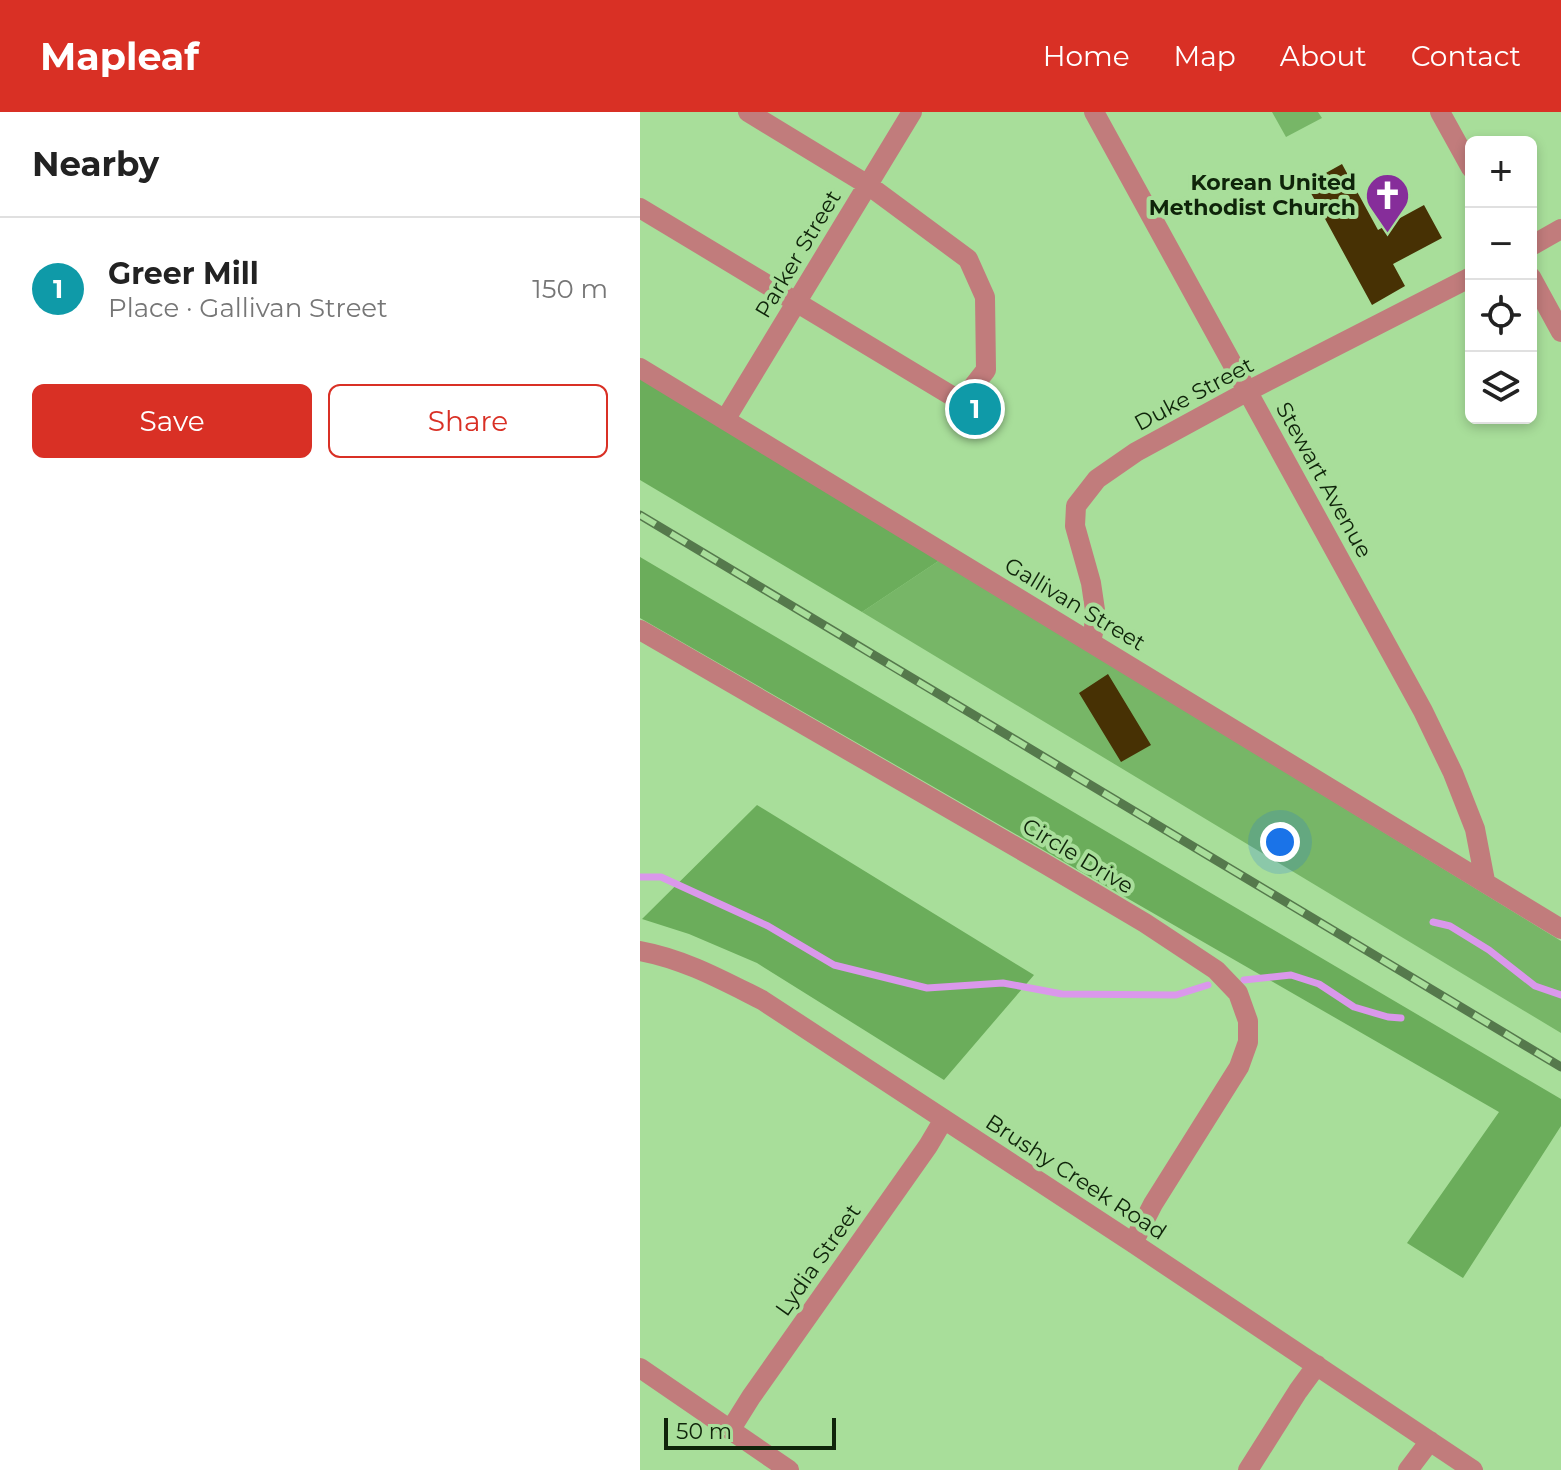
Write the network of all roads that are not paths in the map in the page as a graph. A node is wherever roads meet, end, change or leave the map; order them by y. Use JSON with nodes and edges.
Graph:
{"nodes":[{"id":1,"x":748,"y":112,"type":"edge"},
{"id":2,"x":912,"y":112,"type":"edge"},
{"id":3,"x":1094,"y":112,"type":"edge"},
{"id":4,"x":1440,"y":112,"type":"edge"},
{"id":5,"x":1465,"y":157,"type":"edge"},
{"id":6,"x":868,"y":185,"type":"junction"},
{"id":7,"x":640,"y":208,"type":"edge"},
{"id":8,"x":1561,"y":229,"type":"edge"},
{"id":9,"x":1537,"y":243,"type":"edge"},
{"id":10,"x":1465,"y":280,"type":"edge"},
{"id":11,"x":1533,"y":280,"type":"edge"},
{"id":12,"x":797,"y":302,"type":"junction"},
{"id":13,"x":1561,"y":332,"type":"edge"},
{"id":14,"x":640,"y":368,"type":"edge"},
{"id":15,"x":1248,"y":391,"type":"junction"},
{"id":16,"x":725,"y":420,"type":"junction"},
{"id":17,"x":640,"y":630,"type":"edge"},
{"id":18,"x":1091,"y":642,"type":"junction"},
{"id":19,"x":1485,"y":881,"type":"junction"},
{"id":20,"x":1561,"y":929,"type":"edge"},
{"id":21,"x":640,"y":951,"type":"edge"},
{"id":22,"x":944,"y":1119,"type":"junction"},
{"id":23,"x":1133,"y":1243,"type":"junction"},
{"id":24,"x":1317,"y":1365,"type":"junction"},
{"id":25,"x":640,"y":1368,"type":"edge"},
{"id":26,"x":731,"y":1429,"type":"junction"},
{"id":27,"x":1430,"y":1441,"type":"junction"},
{"id":28,"x":789,"y":1470,"type":"edge"},
{"id":29,"x":1248,"y":1470,"type":"edge"},
{"id":30,"x":1408,"y":1470,"type":"edge"},
{"id":31,"x":1473,"y":1470,"type":"edge"}],
"edges":[{"from":1,"to":6,"type":"street"},
{"from":2,"to":6,"type":"street","name":"Parker Street"},
{"from":3,"to":15,"type":"street","name":"Stewart Avenue"},
{"from":4,"to":5,"type":"street"},
{"from":6,"to":12,"type":"street","name":"Parker Street"},
{"from":6,"to":12,"type":"street"},
{"from":7,"to":12,"type":"street"},
{"from":8,"to":9,"type":"street"},
{"from":10,"to":15,"type":"street","name":"Duke Street"},
{"from":11,"to":13,"type":"street"},
{"from":12,"to":16,"type":"street","name":"Parker Street"},
{"from":14,"to":16,"type":"street","name":"Gallivan Street"},
{"from":15,"to":18,"type":"street","name":"Duke Street"},
{"from":15,"to":19,"type":"street","name":"Stewart Avenue"},
{"from":16,"to":18,"type":"street","name":"Gallivan Street"},
{"from":17,"to":23,"type":"street","name":"Circle Drive"},
{"from":18,"to":19,"type":"street","name":"Gallivan Street"},
{"from":19,"to":20,"type":"street","name":"Gallivan Street"},
{"from":21,"to":22,"type":"street","name":"Brushy Creek Road"},
{"from":22,"to":23,"type":"street","name":"Brushy Creek Road"},
{"from":22,"to":26,"type":"street","name":"Lydia Street"},
{"from":23,"to":24,"type":"street","name":"Brushy Creek Road"},
{"from":24,"to":27,"type":"street","name":"Brushy Creek Road"},
{"from":24,"to":29,"type":"street"},
{"from":25,"to":26,"type":"street"},
{"from":26,"to":28,"type":"street"},
{"from":27,"to":30,"type":"street"},
{"from":27,"to":31,"type":"street","name":"Brushy Creek Road"}]}
